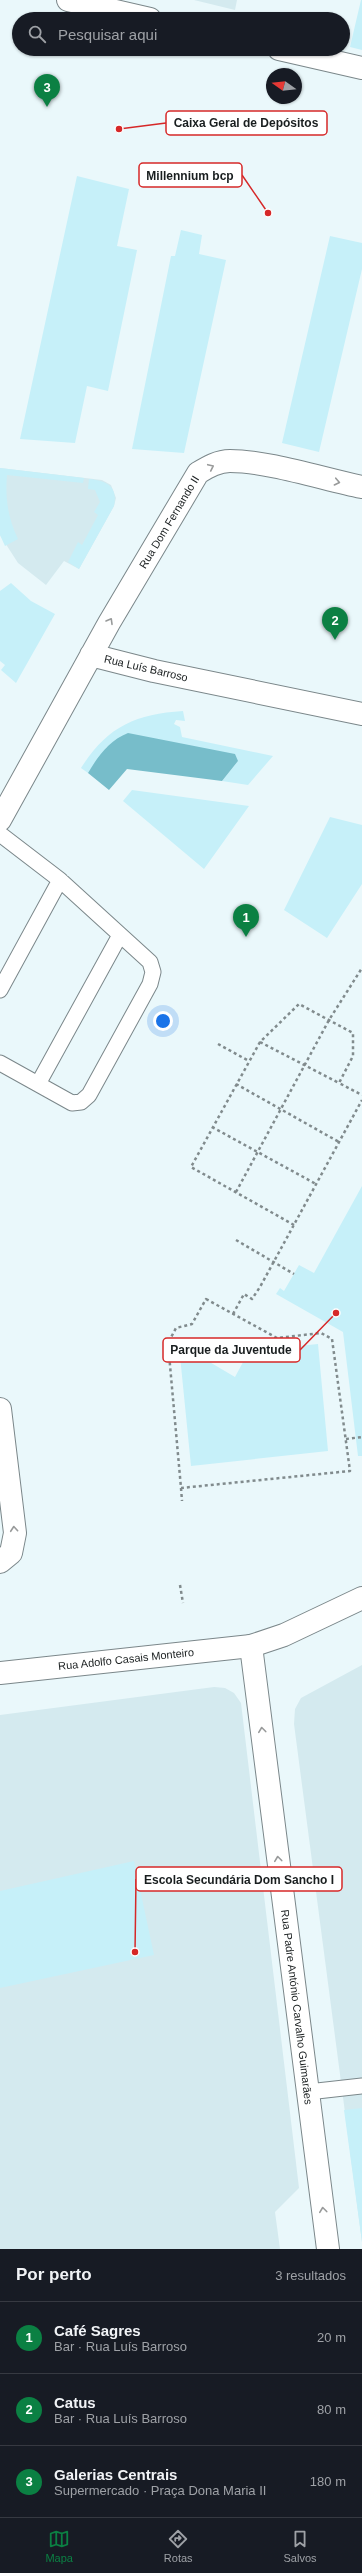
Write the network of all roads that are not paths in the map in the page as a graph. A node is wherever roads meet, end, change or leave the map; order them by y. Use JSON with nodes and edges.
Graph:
{"nodes":[{"id":1,"x":68,"y":0,"type":"edge"},
{"id":2,"x":120,"y":12,"type":"edge"},
{"id":3,"x":310,"y":56,"type":"edge"},
{"id":4,"x":362,"y":68,"type":"edge"},
{"id":5,"x":362,"y":487,"type":"edge"},
{"id":6,"x":91,"y":655,"type":"junction"},
{"id":7,"x":362,"y":714,"type":"edge"},
{"id":8,"x":0,"y":820,"type":"edge"},
{"id":9,"x":0,"y":834,"type":"edge"},
{"id":10,"x":60,"y":880,"type":"junction"},
{"id":11,"x":120,"y":936,"type":"junction"},
{"id":12,"x":0,"y":990,"type":"edge"},
{"id":13,"x":0,"y":1063,"type":"edge"},
{"id":14,"x":38,"y":1084,"type":"junction"},
{"id":15,"x":0,"y":1408,"type":"edge"},
{"id":16,"x":0,"y":1562,"type":"edge"},
{"id":17,"x":362,"y":1598,"type":"edge"},
{"id":18,"x":251,"y":1646,"type":"junction"},
{"id":19,"x":0,"y":1673,"type":"edge"},
{"id":20,"x":362,"y":2086,"type":"edge"},
{"id":21,"x":308,"y":2092,"type":"junction"},
{"id":22,"x":328,"y":2249,"type":"edge"}],
"edges":[{"from":1,"to":2,"type":"street"},
{"from":3,"to":4,"type":"street"},
{"from":6,"to":5,"type":"street","name":"Rua Dom Fernando II","one_way":true},
{"from":6,"to":7,"type":"street","name":"Rua Luís Barroso"},
{"from":6,"to":8,"type":"street","name":"Rua Luís Barroso"},
{"from":9,"to":10,"type":"lane"},
{"from":10,"to":11,"type":"lane"},
{"from":10,"to":12,"type":"lane"},
{"from":11,"to":14,"type":"lane"},
{"from":11,"to":14,"type":"lane"},
{"from":13,"to":14,"type":"lane"},
{"from":16,"to":15,"type":"street","one_way":true},
{"from":17,"to":18,"type":"street","name":"Rua Adolfo Casais Monteiro"},
{"from":18,"to":19,"type":"street","name":"Rua Adolfo Casais Monteiro"},
{"from":21,"to":18,"type":"street","name":"Rua Padre António Carvalho Guimarães","one_way":true},
{"from":20,"to":21,"type":"lane"},
{"from":22,"to":21,"type":"street","name":"Rua Padre António Carvalho Guimarães","one_way":true}]}
